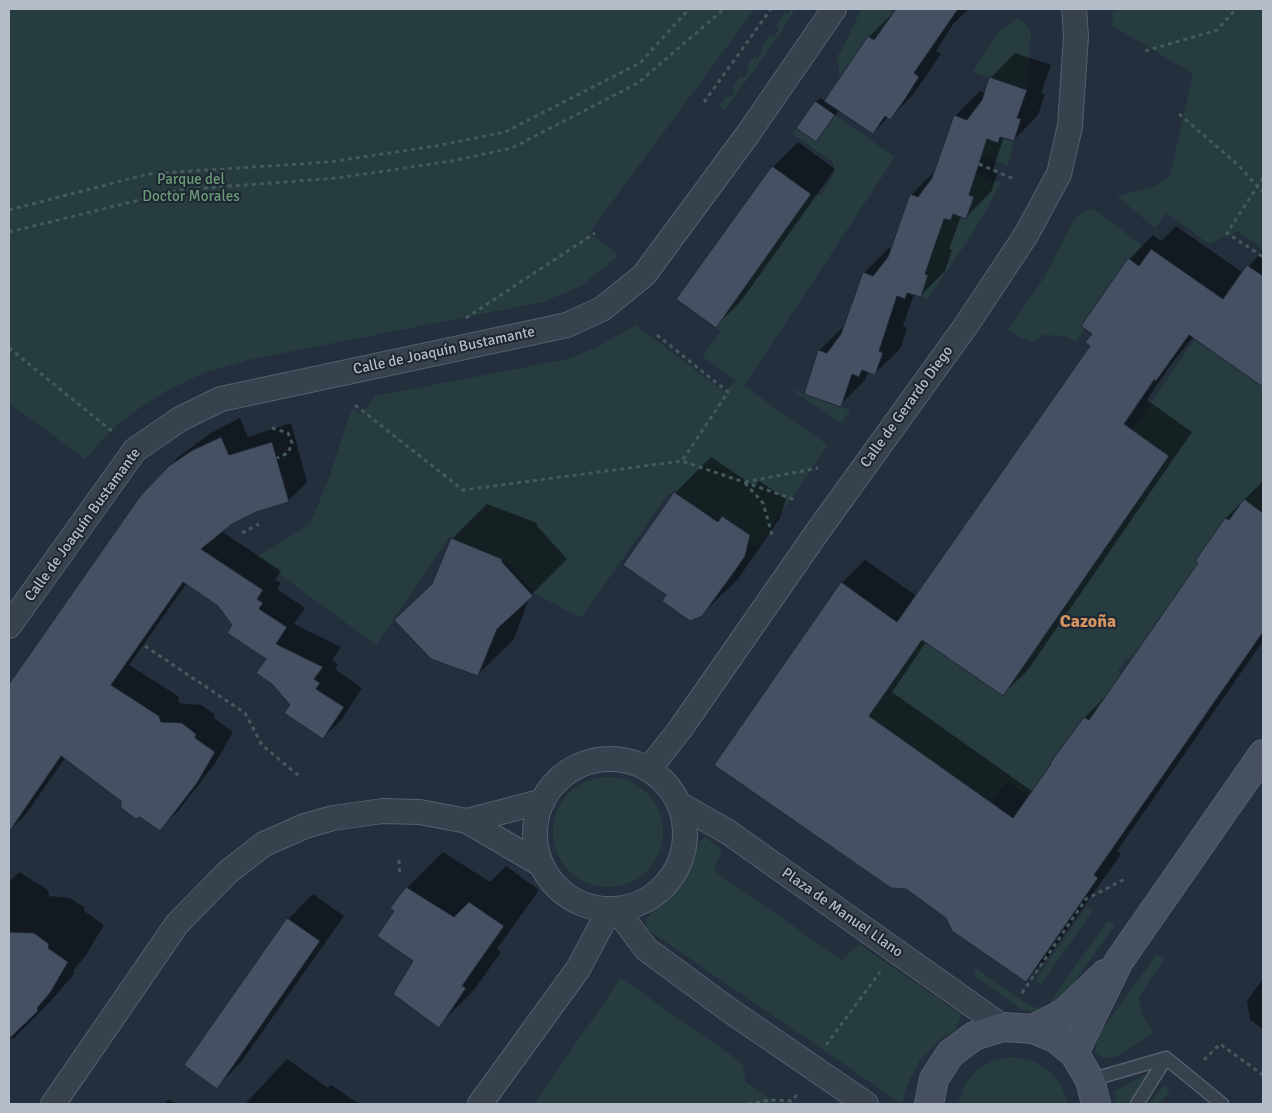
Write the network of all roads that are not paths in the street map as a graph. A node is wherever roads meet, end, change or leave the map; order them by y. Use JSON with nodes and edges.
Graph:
{"nodes":[{"id":1,"x":834,"y":9,"type":"edge"},
{"id":2,"x":1074,"y":9,"type":"edge"},
{"id":3,"x":9,"y":626,"type":"edge"},
{"id":4,"x":1263,"y":754,"type":"edge"},
{"id":5,"x":649,"y":769,"type":"junction"},
{"id":6,"x":543,"y":801,"type":"junction"},
{"id":7,"x":680,"y":804,"type":"junction"},
{"id":8,"x":467,"y":820,"type":"junction"},
{"id":9,"x":542,"y":865,"type":"junction"},
{"id":10,"x":613,"y":909,"type":"junction"},
{"id":11,"x":1119,"y":961,"type":"junction"},
{"id":12,"x":1003,"y":1027,"type":"junction"},
{"id":13,"x":1033,"y":1029,"type":"junction"},
{"id":14,"x":1074,"y":1053,"type":"junction"},
{"id":15,"x":1166,"y":1058,"type":"junction"},
{"id":16,"x":1093,"y":1092,"type":"edge"},
{"id":17,"x":53,"y":1104,"type":"edge"},
{"id":18,"x":480,"y":1104,"type":"edge"},
{"id":19,"x":866,"y":1104,"type":"edge"},
{"id":20,"x":929,"y":1104,"type":"edge"},
{"id":21,"x":1137,"y":1104,"type":"edge"},
{"id":22,"x":1222,"y":1104,"type":"edge"}],
"edges":[{"from":1,"to":3,"type":"street","name":"Calle de Joaquín Bustamante"},
{"from":2,"to":5,"type":"street","name":"Calle de Gerardo Diego"},
{"from":4,"to":11,"type":"main road"},
{"from":5,"to":6,"type":"street","name":"Plaza de Manuel Llano"},
{"from":5,"to":7,"type":"street","name":"Plaza de Manuel Llano"},
{"from":6,"to":8,"type":"street"},
{"from":6,"to":9,"type":"street","name":"Plaza de Manuel Llano"},
{"from":7,"to":10,"type":"street","name":"Plaza de Manuel Llano"},
{"from":7,"to":12,"type":"street","name":"Plaza de Manuel Llano"},
{"from":8,"to":9,"type":"street"},
{"from":8,"to":17,"type":"street"},
{"from":9,"to":10,"type":"street","name":"Plaza de Manuel Llano"},
{"from":10,"to":18,"type":"street"},
{"from":10,"to":19,"type":"street"},
{"from":11,"to":13,"type":"main road"},
{"from":11,"to":14,"type":"main road"},
{"from":12,"to":13,"type":"main road"},
{"from":12,"to":20,"type":"main road"},
{"from":13,"to":14,"type":"main road"},
{"from":14,"to":16,"type":"main road"},
{"from":15,"to":16,"type":"lane"},
{"from":15,"to":21,"type":"lane"},
{"from":15,"to":22,"type":"lane"}]}
